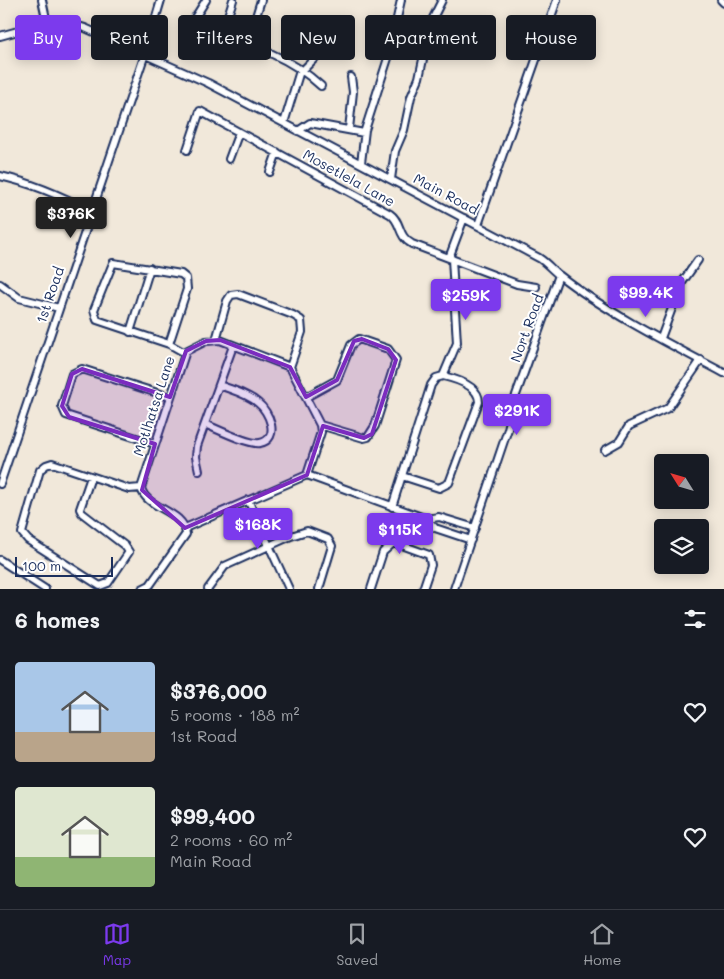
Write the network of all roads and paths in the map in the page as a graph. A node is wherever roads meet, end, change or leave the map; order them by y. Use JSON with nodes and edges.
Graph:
{"nodes":[{"id":1,"x":42,"y":0,"type":"edge"},
{"id":2,"x":161,"y":0,"type":"edge"},
{"id":3,"x":206,"y":0,"type":"edge"},
{"id":4,"x":232,"y":0,"type":"edge"},
{"id":5,"x":261,"y":0,"type":"edge"},
{"id":6,"x":401,"y":0,"type":"edge"},
{"id":7,"x":442,"y":0,"type":"edge"},
{"id":8,"x":556,"y":0,"type":"edge"},
{"id":9,"x":721,"y":0,"type":"edge"},
{"id":10,"x":724,"y":3,"type":"edge"},
{"id":11,"x":45,"y":15,"type":"edge"},
{"id":12,"x":157,"y":15,"type":"edge"},
{"id":13,"x":197,"y":15,"type":"edge"},
{"id":14,"x":228,"y":15,"type":"edge"},
{"id":15,"x":257,"y":15,"type":"edge"},
{"id":16,"x":15,"y":32,"type":"edge"},
{"id":17,"x":0,"y":36,"type":"edge"},
{"id":18,"x":271,"y":54,"type":"edge"},
{"id":19,"x":143,"y":60,"type":"edge"},
{"id":20,"x":157,"y":60,"type":"edge"},
{"id":21,"x":314,"y":60,"type":"edge"},
{"id":22,"x":302,"y":71,"type":"junction"},
{"id":23,"x":351,"y":77,"type":"dead end"},
{"id":24,"x":321,"y":86,"type":"dead end"},
{"id":25,"x":284,"y":123,"type":"junction"},
{"id":26,"x":349,"y":130,"type":"junction"},
{"id":27,"x":298,"y":131,"type":"junction"},
{"id":28,"x":239,"y":132,"type":"junction"},
{"id":29,"x":364,"y":133,"type":"junction"},
{"id":30,"x":187,"y":150,"type":"dead end"},
{"id":31,"x":277,"y":152,"type":"junction"},
{"id":32,"x":229,"y":159,"type":"dead end"},
{"id":33,"x":361,"y":163,"type":"junction"},
{"id":34,"x":270,"y":172,"type":"dead end"},
{"id":35,"x":0,"y":176,"type":"edge"},
{"id":36,"x":392,"y":179,"type":"junction"},
{"id":37,"x":92,"y":212,"type":"junction"},
{"id":38,"x":464,"y":218,"type":"junction"},
{"id":39,"x":478,"y":225,"type":"junction"},
{"id":40,"x":450,"y":259,"type":"junction"},
{"id":41,"x":698,"y":260,"type":"dead end"},
{"id":42,"x":150,"y":268,"type":"junction"},
{"id":43,"x":559,"y":275,"type":"junction"},
{"id":44,"x":0,"y":284,"type":"edge"},
{"id":45,"x":536,"y":287,"type":"dead end"},
{"id":46,"x":59,"y":308,"type":"junction"},
{"id":47,"x":130,"y":332,"type":"junction"},
{"id":48,"x":661,"y":338,"type":"junction"},
{"id":49,"x":216,"y":340,"type":"junction"},
{"id":50,"x":169,"y":344,"type":"junction"},
{"id":51,"x":233,"y":346,"type":"junction"},
{"id":52,"x":185,"y":353,"type":"junction"},
{"id":53,"x":700,"y":360,"type":"junction"},
{"id":54,"x":290,"y":366,"type":"junction"},
{"id":55,"x":724,"y":373,"type":"edge"},
{"id":56,"x":442,"y":376,"type":"junction"},
{"id":57,"x":219,"y":385,"type":"junction"},
{"id":58,"x":170,"y":397,"type":"junction"},
{"id":59,"x":306,"y":397,"type":"junction"},
{"id":60,"x":205,"y":424,"type":"junction"},
{"id":61,"x":320,"y":425,"type":"junction"},
{"id":62,"x":155,"y":444,"type":"junction"},
{"id":63,"x":605,"y":450,"type":"dead end"},
{"id":64,"x":200,"y":471,"type":"dead end"},
{"id":65,"x":308,"y":475,"type":"junction"},
{"id":66,"x":402,"y":476,"type":"junction"},
{"id":67,"x":90,"y":477,"type":"junction"},
{"id":68,"x":0,"y":484,"type":"edge"},
{"id":69,"x":141,"y":488,"type":"junction"},
{"id":70,"x":248,"y":500,"type":"junction"},
{"id":71,"x":392,"y":507,"type":"junction"},
{"id":72,"x":427,"y":519,"type":"junction"},
{"id":73,"x":455,"y":522,"type":"junction"},
{"id":74,"x":185,"y":528,"type":"junction"},
{"id":75,"x":475,"y":528,"type":"junction"},
{"id":76,"x":451,"y":534,"type":"junction"},
{"id":77,"x":471,"y":540,"type":"junction"},
{"id":78,"x":268,"y":546,"type":"junction"},
{"id":79,"x":0,"y":560,"type":"edge"},
{"id":80,"x":150,"y":587,"type":"edge"},
{"id":81,"x":45,"y":589,"type":"edge"},
{"id":82,"x":142,"y":589,"type":"edge"},
{"id":83,"x":208,"y":589,"type":"edge"},
{"id":84,"x":288,"y":589,"type":"edge"},
{"id":85,"x":319,"y":589,"type":"edge"},
{"id":86,"x":371,"y":589,"type":"edge"},
{"id":87,"x":423,"y":589,"type":"edge"},
{"id":88,"x":454,"y":589,"type":"edge"}],
"edges":[{"from":1,"to":11,"type":"street"},
{"from":2,"to":12,"type":"street","name":"1st Road"},
{"from":3,"to":13,"type":"street"},
{"from":4,"to":14,"type":"street"},
{"from":5,"to":15,"type":"street"},
{"from":6,"to":29,"type":"street"},
{"from":7,"to":36,"type":"street"},
{"from":8,"to":39,"type":"street"},
{"from":9,"to":10,"type":"street"},
{"from":16,"to":17,"type":"street","name":"Main Road"},
{"from":18,"to":22,"type":"street"},
{"from":19,"to":37,"type":"street","name":"1st Road"},
{"from":20,"to":25,"type":"street","name":"Main Road"},
{"from":21,"to":22,"type":"street"},
{"from":22,"to":24,"type":"street"},
{"from":22,"to":25,"type":"street"},
{"from":23,"to":26,"type":"street"},
{"from":25,"to":27,"type":"street","name":"Main Road"},
{"from":26,"to":27,"type":"street"},
{"from":26,"to":29,"type":"street"},
{"from":27,"to":33,"type":"street","name":"Main Road"},
{"from":28,"to":30,"type":"street","name":"Mosetlela Lane"},
{"from":28,"to":31,"type":"street","name":"Mosetlela Lane"},
{"from":28,"to":32,"type":"street"},
{"from":29,"to":33,"type":"street"},
{"from":31,"to":34,"type":"street"},
{"from":31,"to":40,"type":"street","name":"Mosetlela Lane"},
{"from":33,"to":36,"type":"street","name":"Main Road"},
{"from":35,"to":37,"type":"street"},
{"from":36,"to":38,"type":"street","name":"Main Road"},
{"from":37,"to":46,"type":"street","name":"1st Road"},
{"from":38,"to":39,"type":"street","name":"Main Road"},
{"from":38,"to":40,"type":"street"},
{"from":39,"to":43,"type":"street","name":"Main Road"},
{"from":40,"to":45,"type":"street","name":"Mosetlela Lane"},
{"from":40,"to":56,"type":"street"},
{"from":41,"to":48,"type":"street"},
{"from":42,"to":47,"type":"street"},
{"from":42,"to":47,"type":"street"},
{"from":42,"to":50,"type":"street"},
{"from":43,"to":48,"type":"street","name":"Main Road"},
{"from":43,"to":75,"type":"street","name":"Nort Road"},
{"from":44,"to":46,"type":"street"},
{"from":46,"to":68,"type":"street","name":"1st Road"},
{"from":47,"to":50,"type":"street"},
{"from":48,"to":53,"type":"street","name":"Main Road"},
{"from":49,"to":51,"type":"street"},
{"from":49,"to":52,"type":"street","name":"Motlhatsa Lane"},
{"from":49,"to":54,"type":"street"},
{"from":50,"to":52,"type":"street"},
{"from":51,"to":54,"type":"street"},
{"from":51,"to":57,"type":"street"},
{"from":52,"to":58,"type":"street","name":"Motlhatsa Lane"},
{"from":53,"to":55,"type":"street","name":"Main Road"},
{"from":53,"to":63,"type":"street"},
{"from":54,"to":59,"type":"street"},
{"from":56,"to":66,"type":"street"},
{"from":56,"to":66,"type":"street"},
{"from":57,"to":60,"type":"street"},
{"from":57,"to":60,"type":"street"},
{"from":58,"to":62,"type":"street","name":"Motlhatsa Lane"},
{"from":58,"to":62,"type":"street"},
{"from":59,"to":61,"type":"street"},
{"from":59,"to":61,"type":"street"},
{"from":60,"to":64,"type":"street"},
{"from":61,"to":65,"type":"street"},
{"from":62,"to":69,"type":"street","name":"Motlhatsa Lane"},
{"from":65,"to":70,"type":"street"},
{"from":65,"to":71,"type":"street"},
{"from":66,"to":71,"type":"street"},
{"from":67,"to":67,"type":"street"},
{"from":67,"to":69,"type":"street"},
{"from":69,"to":74,"type":"street"},
{"from":70,"to":74,"type":"street"},
{"from":70,"to":78,"type":"street"},
{"from":71,"to":72,"type":"street"},
{"from":72,"to":73,"type":"street"},
{"from":72,"to":76,"type":"street"},
{"from":73,"to":75,"type":"street"},
{"from":73,"to":76,"type":"street"},
{"from":74,"to":80,"type":"street"},
{"from":75,"to":77,"type":"street","name":"Nort Road"},
{"from":76,"to":77,"type":"street"},
{"from":77,"to":88,"type":"street","name":"Nort Road"},
{"from":78,"to":83,"type":"street"},
{"from":78,"to":84,"type":"street"},
{"from":78,"to":85,"type":"street"},
{"from":79,"to":81,"type":"street"},
{"from":80,"to":82,"type":"street"},
{"from":86,"to":87,"type":"street"}]}
